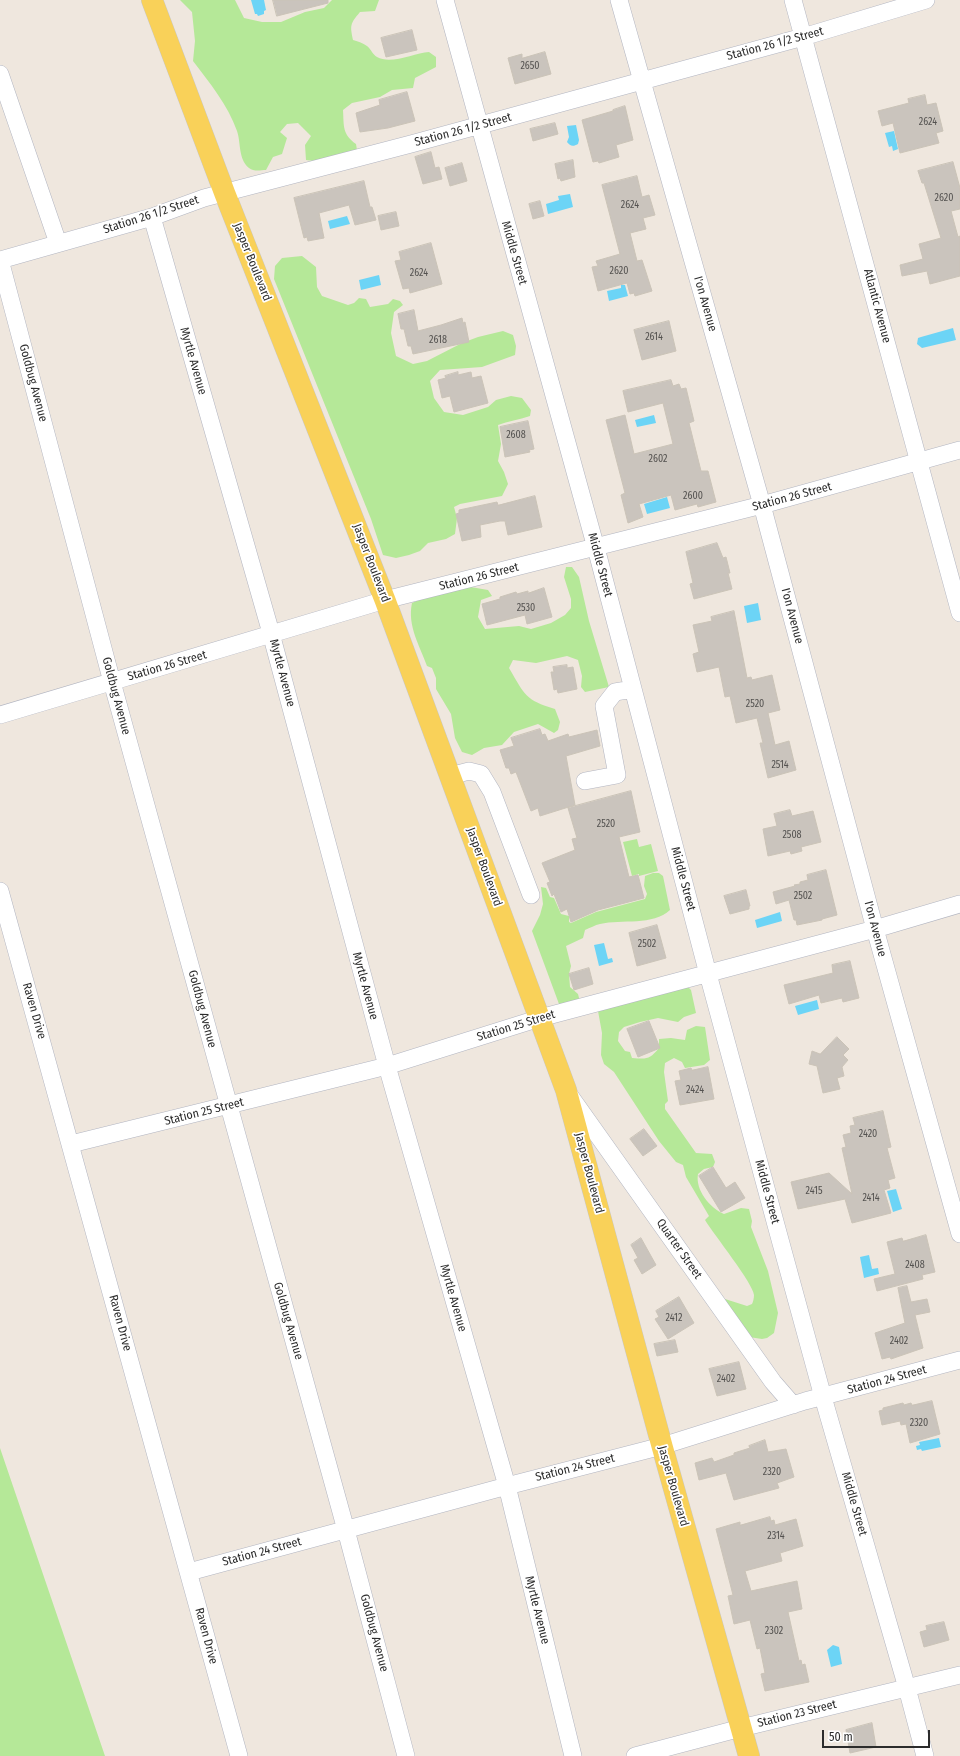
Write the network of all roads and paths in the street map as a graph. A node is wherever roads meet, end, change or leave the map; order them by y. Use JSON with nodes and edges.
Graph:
{"nodes":[{"id":1,"x":152,"y":0,"type":"edge"},
{"id":2,"x":445,"y":0,"type":"edge"},
{"id":3,"x":619,"y":0,"type":"edge"},
{"id":4,"x":793,"y":0,"type":"edge"},
{"id":5,"x":926,"y":0,"type":"edge"},
{"id":6,"x":802,"y":37,"type":"junction"},
{"id":7,"x":0,"y":74,"type":"edge"},
{"id":8,"x":641,"y":80,"type":"junction"},
{"id":9,"x":479,"y":125,"type":"junction"},
{"id":10,"x":225,"y":194,"type":"junction"},
{"id":11,"x":152,"y":216,"type":"junction"},
{"id":12,"x":58,"y":243,"type":"junction"},
{"id":13,"x":0,"y":260,"type":"edge"},
{"id":14,"x":960,"y":450,"type":"edge"},
{"id":15,"x":920,"y":462,"type":"junction"},
{"id":16,"x":762,"y":505,"type":"junction"},
{"id":17,"x":596,"y":548,"type":"junction"},
{"id":18,"x":386,"y":600,"type":"junction"},
{"id":19,"x":960,"y":613,"type":"edge"},
{"id":20,"x":272,"y":635,"type":"junction"},
{"id":21,"x":112,"y":682,"type":"junction"},
{"id":22,"x":633,"y":689,"type":"junction"},
{"id":23,"x":0,"y":715,"type":"edge"},
{"id":24,"x":450,"y":776,"type":"junction"},
{"id":25,"x":585,"y":781,"type":"dead end"},
{"id":26,"x":0,"y":891,"type":"edge"},
{"id":27,"x":531,"y":895,"type":"dead end"},
{"id":28,"x":960,"y":904,"type":"edge"},
{"id":29,"x":875,"y":929,"type":"junction"},
{"id":30,"x":708,"y":974,"type":"junction"},
{"id":31,"x":540,"y":1018,"type":"junction"},
{"id":32,"x":387,"y":1066,"type":"junction"},
{"id":33,"x":566,"y":1090,"type":"junction"},
{"id":34,"x":229,"y":1106,"type":"junction"},
{"id":35,"x":71,"y":1144,"type":"junction"},
{"id":36,"x":960,"y":1234,"type":"edge"},
{"id":37,"x":960,"y":1360,"type":"edge"},
{"id":38,"x":823,"y":1397,"type":"junction"},
{"id":39,"x":794,"y":1405,"type":"junction"},
{"id":40,"x":662,"y":1446,"type":"junction"},
{"id":41,"x":507,"y":1486,"type":"junction"},
{"id":42,"x":346,"y":1530,"type":"junction"},
{"id":43,"x":189,"y":1572,"type":"junction"},
{"id":44,"x":960,"y":1675,"type":"edge"},
{"id":45,"x":907,"y":1688,"type":"junction"},
{"id":46,"x":741,"y":1728,"type":"junction"},
{"id":47,"x":239,"y":1756,"type":"edge"},
{"id":48,"x":406,"y":1756,"type":"edge"},
{"id":49,"x":573,"y":1756,"type":"edge"},
{"id":50,"x":635,"y":1756,"type":"edge"},
{"id":51,"x":749,"y":1756,"type":"edge"},
{"id":52,"x":925,"y":1756,"type":"edge"}],
"edges":[{"from":1,"to":10,"type":"main road","name":"Jasper Boulevard"},
{"from":2,"to":9,"type":"street","name":"Middle Street"},
{"from":3,"to":8,"type":"street","name":"I'on Avenue"},
{"from":4,"to":6,"type":"street","name":"Atlantic Avenue"},
{"from":5,"to":6,"type":"street","name":"Station 26 1/2 Street"},
{"from":6,"to":8,"type":"street","name":"Station 26 1/2 Street"},
{"from":6,"to":15,"type":"street","name":"Atlantic Avenue"},
{"from":7,"to":12,"type":"street"},
{"from":8,"to":9,"type":"street","name":"Station 26 1/2 Street"},
{"from":8,"to":16,"type":"street","name":"I'on Avenue"},
{"from":9,"to":10,"type":"street","name":"Station 26 1/2 Street"},
{"from":9,"to":17,"type":"street","name":"Middle Street"},
{"from":10,"to":11,"type":"street","name":"Station 26 1/2 Street"},
{"from":10,"to":18,"type":"main road","name":"Jasper Boulevard"},
{"from":11,"to":12,"type":"street","name":"Station 26 1/2 Street"},
{"from":11,"to":20,"type":"street","name":"Myrtle Avenue"},
{"from":12,"to":13,"type":"street","name":"Station 26 1/2 Street"},
{"from":13,"to":21,"type":"street","name":"Goldbug Avenue"},
{"from":14,"to":15,"type":"street","name":"Station 26 Street"},
{"from":15,"to":16,"type":"street","name":"Station 26 Street"},
{"from":15,"to":19,"type":"street","name":"Atlantic Avenue"},
{"from":16,"to":17,"type":"street","name":"Station 26 Street"},
{"from":16,"to":29,"type":"street","name":"I'on Avenue"},
{"from":17,"to":18,"type":"street","name":"Station 26 Street"},
{"from":17,"to":22,"type":"street","name":"Middle Street"},
{"from":18,"to":20,"type":"street","name":"Station 26 Street"},
{"from":18,"to":24,"type":"main road","name":"Jasper Boulevard"},
{"from":20,"to":21,"type":"street","name":"Station 26 Street"},
{"from":20,"to":32,"type":"street","name":"Myrtle Avenue"},
{"from":21,"to":23,"type":"street","name":"Station 26 Street"},
{"from":21,"to":34,"type":"street","name":"Goldbug Avenue"},
{"from":22,"to":25,"type":"street"},
{"from":22,"to":30,"type":"street","name":"Middle Street"},
{"from":24,"to":27,"type":"street"},
{"from":24,"to":31,"type":"main road","name":"Jasper Boulevard"},
{"from":26,"to":35,"type":"street","name":"Raven Drive"},
{"from":28,"to":29,"type":"street","name":"Station 25 Street"},
{"from":29,"to":30,"type":"street","name":"Station 25 Street"},
{"from":29,"to":36,"type":"street","name":"I'on Avenue"},
{"from":30,"to":31,"type":"street","name":"Station 25 Street"},
{"from":30,"to":38,"type":"street","name":"Middle Street"},
{"from":31,"to":32,"type":"street","name":"Station 25 Street"},
{"from":31,"to":33,"type":"main road","name":"Jasper Boulevard"},
{"from":32,"to":34,"type":"street","name":"Station 25 Street"},
{"from":32,"to":41,"type":"street","name":"Myrtle Avenue"},
{"from":33,"to":39,"type":"street","name":"Quarter Street"},
{"from":33,"to":40,"type":"main road","name":"Jasper Boulevard"},
{"from":34,"to":35,"type":"street","name":"Station 25 Street"},
{"from":34,"to":42,"type":"street","name":"Goldbug Avenue"},
{"from":35,"to":43,"type":"street","name":"Raven Drive"},
{"from":37,"to":38,"type":"street","name":"Station 24 Street"},
{"from":38,"to":39,"type":"street","name":"Station 24 Street"},
{"from":38,"to":45,"type":"street","name":"Middle Street"},
{"from":39,"to":40,"type":"street","name":"Station 24 Street"},
{"from":40,"to":41,"type":"street","name":"Station 24 Street"},
{"from":40,"to":46,"type":"main road","name":"Jasper Boulevard"},
{"from":41,"to":42,"type":"street","name":"Station 24 Street"},
{"from":41,"to":49,"type":"street","name":"Myrtle Avenue"},
{"from":42,"to":43,"type":"street","name":"Station 24 Street"},
{"from":42,"to":48,"type":"street","name":"Goldbug Avenue"},
{"from":43,"to":47,"type":"street","name":"Raven Drive"},
{"from":44,"to":45,"type":"street","name":"Station 23 Street"},
{"from":45,"to":46,"type":"street","name":"Station 23 Street"},
{"from":45,"to":52,"type":"street","name":"Middle Street"},
{"from":46,"to":50,"type":"street","name":"Station 23 Street"},
{"from":46,"to":51,"type":"main road","name":"Jasper Boulevard"}]}
